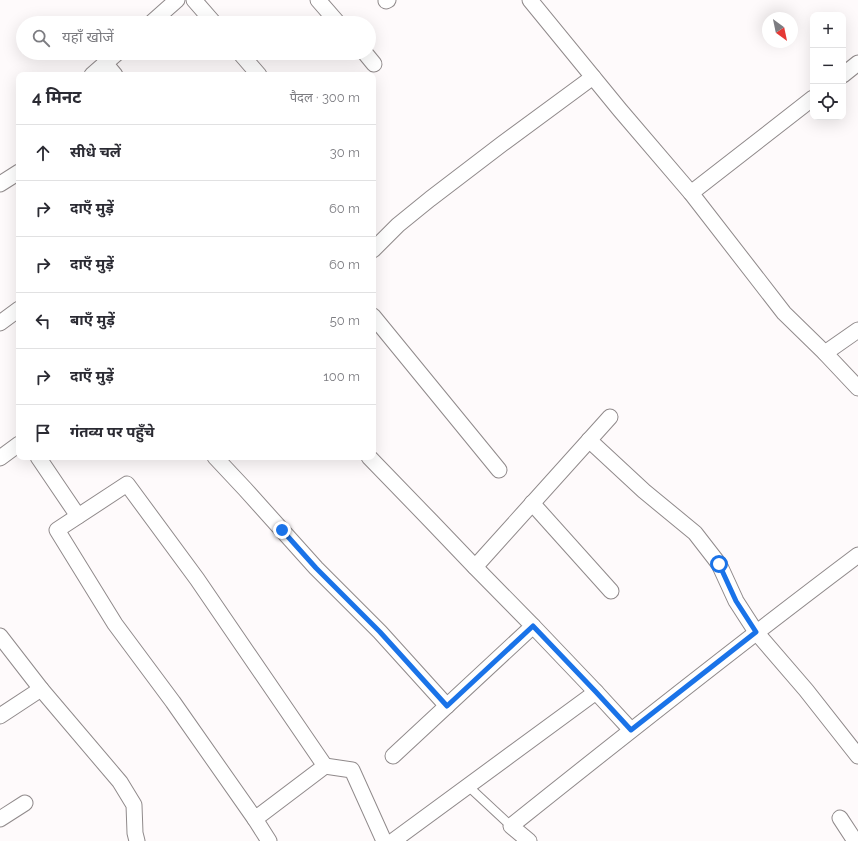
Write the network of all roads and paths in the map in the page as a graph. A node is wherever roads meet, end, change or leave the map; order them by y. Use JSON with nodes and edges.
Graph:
{"nodes":[{"id":1,"x":177,"y":0,"type":"edge"},
{"id":2,"x":194,"y":0,"type":"edge"},
{"id":3,"x":318,"y":0,"type":"edge"},
{"id":4,"x":530,"y":0,"type":"edge"},
{"id":5,"x":159,"y":16,"type":"edge"},
{"id":6,"x":208,"y":16,"type":"edge"},
{"id":7,"x":332,"y":16,"type":"edge"},
{"id":8,"x":109,"y":60,"type":"edge"},
{"id":9,"x":246,"y":60,"type":"edge"},
{"id":10,"x":105,"y":63,"type":"junction"},
{"id":11,"x":858,"y":63,"type":"edge"},
{"id":12,"x":95,"y":72,"type":"edge"},
{"id":13,"x":112,"y":72,"type":"edge"},
{"id":14,"x":257,"y":72,"type":"edge"},
{"id":15,"x":846,"y":73,"type":"edge"},
{"id":16,"x":593,"y":77,"type":"junction"},
{"id":17,"x":810,"y":100,"type":"edge"},
{"id":18,"x":16,"y":174,"type":"edge"},
{"id":19,"x":0,"y":184,"type":"edge"},
{"id":20,"x":690,"y":193,"type":"junction"},
{"id":21,"x":376,"y":247,"type":"edge"},
{"id":22,"x":16,"y":311,"type":"edge"},
{"id":23,"x":376,"y":320,"type":"edge"},
{"id":24,"x":0,"y":323,"type":"edge"},
{"id":25,"x":858,"y":330,"type":"edge"},
{"id":26,"x":825,"y":353,"type":"junction"},
{"id":27,"x":858,"y":388,"type":"edge"},
{"id":28,"x":610,"y":417,"type":"dead end"},
{"id":29,"x":589,"y":440,"type":"junction"},
{"id":30,"x":16,"y":446,"type":"edge"},
{"id":31,"x":0,"y":458,"type":"edge"},
{"id":32,"x":40,"y":460,"type":"edge"},
{"id":33,"x":217,"y":460,"type":"edge"},
{"id":34,"x":372,"y":460,"type":"edge"},
{"id":35,"x":499,"y":470,"type":"dead end"},
{"id":36,"x":532,"y":503,"type":"junction"},
{"id":37,"x":78,"y":516,"type":"junction"},
{"id":38,"x":858,"y":555,"type":"edge"},
{"id":39,"x":475,"y":567,"type":"junction"},
{"id":40,"x":611,"y":591,"type":"dead end"},
{"id":41,"x":533,"y":626,"type":"junction"},
{"id":42,"x":756,"y":632,"type":"junction"},
{"id":43,"x":0,"y":636,"type":"edge"},
{"id":44,"x":40,"y":689,"type":"junction"},
{"id":45,"x":596,"y":692,"type":"junction"},
{"id":46,"x":447,"y":706,"type":"junction"},
{"id":47,"x":0,"y":716,"type":"edge"},
{"id":48,"x":631,"y":730,"type":"junction"},
{"id":49,"x":393,"y":756,"type":"dead end"},
{"id":50,"x":858,"y":756,"type":"edge"},
{"id":51,"x":325,"y":766,"type":"junction"},
{"id":52,"x":468,"y":786,"type":"junction"},
{"id":53,"x":25,"y":803,"type":"dead end"},
{"id":54,"x":840,"y":818,"type":"dead end"},
{"id":55,"x":0,"y":819,"type":"edge"},
{"id":56,"x":255,"y":819,"type":"junction"},
{"id":57,"x":511,"y":826,"type":"junction"},
{"id":58,"x":137,"y":841,"type":"edge"},
{"id":59,"x":269,"y":841,"type":"edge"},
{"id":60,"x":384,"y":841,"type":"edge"},
{"id":61,"x":393,"y":841,"type":"edge"},
{"id":62,"x":529,"y":841,"type":"edge"},
{"id":63,"x":855,"y":841,"type":"edge"}],
"edges":[{"from":1,"to":5,"type":"street"},
{"from":2,"to":6,"type":"street"},
{"from":3,"to":7,"type":"street"},
{"from":4,"to":16,"type":"street"},
{"from":8,"to":10,"type":"street"},
{"from":9,"to":14,"type":"street"},
{"from":10,"to":12,"type":"street"},
{"from":10,"to":13,"type":"street"},
{"from":11,"to":15,"type":"street"},
{"from":16,"to":20,"type":"street"},
{"from":16,"to":21,"type":"street"},
{"from":17,"to":20,"type":"street"},
{"from":18,"to":19,"type":"street"},
{"from":20,"to":26,"type":"street"},
{"from":22,"to":24,"type":"street"},
{"from":23,"to":35,"type":"street"},
{"from":25,"to":26,"type":"street"},
{"from":26,"to":27,"type":"street"},
{"from":28,"to":29,"type":"street"},
{"from":29,"to":36,"type":"street"},
{"from":29,"to":42,"type":"street"},
{"from":30,"to":31,"type":"street"},
{"from":32,"to":37,"type":"street"},
{"from":33,"to":46,"type":"street"},
{"from":34,"to":39,"type":"street"},
{"from":36,"to":39,"type":"street"},
{"from":36,"to":40,"type":"street"},
{"from":37,"to":51,"type":"street"},
{"from":37,"to":56,"type":"street"},
{"from":38,"to":42,"type":"street"},
{"from":39,"to":41,"type":"street"},
{"from":41,"to":45,"type":"street"},
{"from":41,"to":46,"type":"street"},
{"from":42,"to":48,"type":"street"},
{"from":42,"to":50,"type":"street"},
{"from":43,"to":44,"type":"street"},
{"from":44,"to":47,"type":"street"},
{"from":44,"to":58,"type":"street"},
{"from":45,"to":48,"type":"street"},
{"from":45,"to":52,"type":"street"},
{"from":46,"to":49,"type":"street"},
{"from":48,"to":57,"type":"street"},
{"from":51,"to":56,"type":"street"},
{"from":51,"to":60,"type":"street"},
{"from":52,"to":57,"type":"lane"},
{"from":52,"to":61,"type":"street"},
{"from":53,"to":55,"type":"street"},
{"from":54,"to":63,"type":"street"},
{"from":56,"to":59,"type":"street"},
{"from":57,"to":62,"type":"street"}]}
